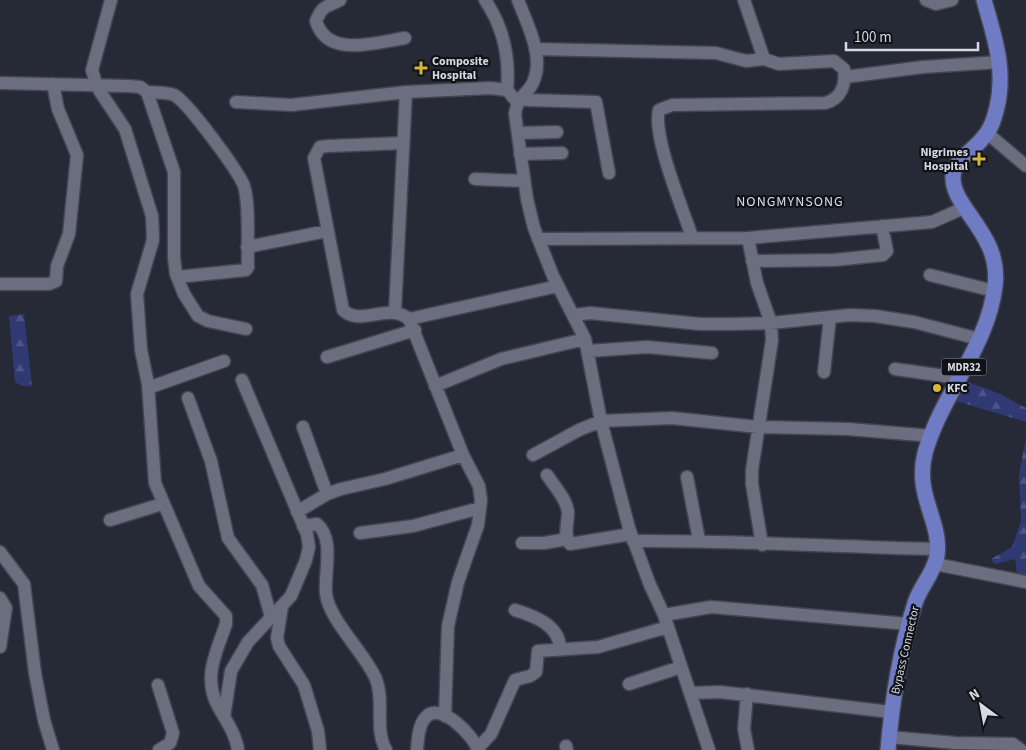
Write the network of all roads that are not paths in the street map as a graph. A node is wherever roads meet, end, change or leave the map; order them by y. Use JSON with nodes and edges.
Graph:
{"nodes":[{"id":1,"x":111,"y":0,"type":"edge"},
{"id":2,"x":340,"y":0,"type":"edge"},
{"id":3,"x":485,"y":0,"type":"edge"},
{"id":4,"x":518,"y":0,"type":"edge"},
{"id":5,"x":744,"y":0,"type":"edge"},
{"id":6,"x":926,"y":0,"type":"edge"},
{"id":7,"x":952,"y":0,"type":"edge"},
{"id":8,"x":984,"y":0,"type":"edge"},
{"id":9,"x":405,"y":38,"type":"dead end"},
{"id":10,"x":535,"y":49,"type":"junction"},
{"id":11,"x":764,"y":59,"type":"junction"},
{"id":12,"x":1000,"y":62,"type":"junction"},
{"id":13,"x":845,"y":77,"type":"junction"},
{"id":14,"x":0,"y":83,"type":"edge"},
{"id":15,"x":53,"y":84,"type":"junction"},
{"id":16,"x":96,"y":87,"type":"junction"},
{"id":17,"x":507,"y":90,"type":"junction"},
{"id":18,"x":147,"y":92,"type":"junction"},
{"id":19,"x":406,"y":92,"type":"junction"},
{"id":20,"x":519,"y":100,"type":"junction"},
{"id":21,"x":236,"y":102,"type":"dead end"},
{"id":22,"x":557,"y":132,"type":"dead end"},
{"id":23,"x":518,"y":133,"type":"junction"},
{"id":24,"x":987,"y":133,"type":"junction"},
{"id":25,"x":403,"y":143,"type":"junction"},
{"id":26,"x":562,"y":153,"type":"dead end"},
{"id":27,"x":520,"y":154,"type":"junction"},
{"id":28,"x":1026,"y":166,"type":"edge"},
{"id":29,"x":609,"y":173,"type":"dead end"},
{"id":30,"x":475,"y":179,"type":"dead end"},
{"id":31,"x":524,"y":181,"type":"junction"},
{"id":32,"x":966,"y":207,"type":"junction"},
{"id":33,"x":882,"y":226,"type":"junction"},
{"id":34,"x":327,"y":231,"type":"junction"},
{"id":35,"x":692,"y":237,"type":"junction"},
{"id":36,"x":748,"y":238,"type":"junction"},
{"id":37,"x":538,"y":239,"type":"junction"},
{"id":38,"x":247,"y":247,"type":"junction"},
{"id":39,"x":752,"y":261,"type":"junction"},
{"id":40,"x":930,"y":275,"type":"dead end"},
{"id":41,"x":177,"y":277,"type":"junction"},
{"id":42,"x":0,"y":284,"type":"edge"},
{"id":43,"x":558,"y":286,"type":"junction"},
{"id":44,"x":994,"y":292,"type":"junction"},
{"id":45,"x":395,"y":312,"type":"junction"},
{"id":46,"x":574,"y":315,"type":"junction"},
{"id":47,"x":830,"y":317,"type":"junction"},
{"id":48,"x":771,"y":323,"type":"junction"},
{"id":49,"x":412,"y":324,"type":"junction"},
{"id":50,"x":246,"y":329,"type":"dead end"},
{"id":51,"x":979,"y":339,"type":"junction"},
{"id":52,"x":586,"y":345,"type":"junction"},
{"id":53,"x":712,"y":352,"type":"dead end"},
{"id":54,"x":327,"y":356,"type":"dead end"},
{"id":55,"x":224,"y":361,"type":"dead end"},
{"id":56,"x":895,"y":369,"type":"dead end"},
{"id":57,"x":824,"y":372,"type":"dead end"},
{"id":58,"x":959,"y":378,"type":"junction"},
{"id":59,"x":242,"y":380,"type":"dead end"},
{"id":60,"x":435,"y":386,"type":"junction"},
{"id":61,"x":148,"y":388,"type":"junction"},
{"id":62,"x":188,"y":398,"type":"dead end"},
{"id":63,"x":601,"y":421,"type":"junction"},
{"id":64,"x":758,"y":426,"type":"junction"},
{"id":65,"x":303,"y":427,"type":"dead end"},
{"id":66,"x":932,"y":436,"type":"junction"},
{"id":67,"x":463,"y":455,"type":"junction"},
{"id":68,"x":534,"y":455,"type":"dead end"},
{"id":69,"x":547,"y":475,"type":"dead end"},
{"id":70,"x":687,"y":478,"type":"dead end"},
{"id":71,"x":326,"y":494,"type":"junction"},
{"id":72,"x":162,"y":504,"type":"junction"},
{"id":73,"x":480,"y":508,"type":"junction"},
{"id":74,"x":297,"y":512,"type":"junction"},
{"id":75,"x":110,"y":520,"type":"dead end"},
{"id":76,"x":303,"y":526,"type":"junction"},
{"id":77,"x":360,"y":533,"type":"dead end"},
{"id":78,"x":566,"y":538,"type":"junction"},
{"id":79,"x":632,"y":538,"type":"junction"},
{"id":80,"x":699,"y":540,"type":"junction"},
{"id":81,"x":522,"y":543,"type":"dead end"},
{"id":82,"x":762,"y":545,"type":"junction"},
{"id":83,"x":0,"y":552,"type":"edge"},
{"id":84,"x":936,"y":556,"type":"junction"},
{"id":85,"x":1026,"y":582,"type":"edge"},
{"id":86,"x":0,"y":598,"type":"edge"},
{"id":87,"x":282,"y":606,"type":"junction"},
{"id":88,"x":515,"y":610,"type":"dead end"},
{"id":89,"x":271,"y":617,"type":"junction"},
{"id":90,"x":666,"y":621,"type":"junction"},
{"id":91,"x":909,"y":624,"type":"junction"},
{"id":92,"x":0,"y":647,"type":"edge"},
{"id":93,"x":560,"y":650,"type":"junction"},
{"id":94,"x":680,"y":667,"type":"junction"},
{"id":95,"x":629,"y":684,"type":"dead end"},
{"id":96,"x":158,"y":685,"type":"dead end"},
{"id":97,"x":690,"y":693,"type":"junction"},
{"id":98,"x":747,"y":694,"type":"junction"},
{"id":99,"x":891,"y":712,"type":"junction"},
{"id":100,"x":445,"y":716,"type":"junction"},
{"id":101,"x":224,"y":717,"type":"junction"},
{"id":102,"x":888,"y":743,"type":"edge"},
{"id":103,"x":478,"y":749,"type":"edge"},
{"id":104,"x":53,"y":750,"type":"edge"},
{"id":105,"x":159,"y":750,"type":"edge"},
{"id":106,"x":238,"y":750,"type":"edge"},
{"id":107,"x":320,"y":750,"type":"edge"},
{"id":108,"x":386,"y":750,"type":"edge"},
{"id":109,"x":417,"y":750,"type":"edge"},
{"id":110,"x":709,"y":750,"type":"edge"},
{"id":111,"x":748,"y":750,"type":"edge"},
{"id":112,"x":1021,"y":750,"type":"edge"}],
"edges":[{"from":1,"to":16,"type":"street"},
{"from":2,"to":9,"type":"street"},
{"from":3,"to":17,"type":"street"},
{"from":4,"to":10,"type":"street"},
{"from":5,"to":11,"type":"street"},
{"from":6,"to":7,"type":"street"},
{"from":8,"to":12,"type":"main road","number":"MDR32"},
{"from":10,"to":11,"type":"street"},
{"from":10,"to":20,"type":"street"},
{"from":11,"to":13,"type":"street"},
{"from":12,"to":13,"type":"street"},
{"from":12,"to":24,"type":"main road","number":"MDR32"},
{"from":13,"to":35,"type":"street"},
{"from":14,"to":15,"type":"street"},
{"from":15,"to":16,"type":"street"},
{"from":15,"to":42,"type":"street"},
{"from":16,"to":18,"type":"street"},
{"from":16,"to":61,"type":"street"},
{"from":17,"to":19,"type":"street"},
{"from":17,"to":20,"type":"street"},
{"from":18,"to":38,"type":"street"},
{"from":18,"to":41,"type":"street"},
{"from":19,"to":21,"type":"street"},
{"from":19,"to":25,"type":"street"},
{"from":20,"to":23,"type":"street"},
{"from":20,"to":29,"type":"street"},
{"from":22,"to":23,"type":"street"},
{"from":23,"to":27,"type":"street"},
{"from":24,"to":28,"type":"street"},
{"from":24,"to":32,"type":"main road","number":"MDR32"},
{"from":25,"to":34,"type":"street"},
{"from":25,"to":45,"type":"street"},
{"from":26,"to":27,"type":"street"},
{"from":27,"to":31,"type":"street"},
{"from":30,"to":31,"type":"street"},
{"from":31,"to":37,"type":"street"},
{"from":32,"to":33,"type":"street"},
{"from":32,"to":44,"type":"main road","number":"MDR32"},
{"from":33,"to":36,"type":"street"},
{"from":33,"to":39,"type":"street"},
{"from":34,"to":38,"type":"street"},
{"from":34,"to":45,"type":"street"},
{"from":35,"to":36,"type":"street"},
{"from":35,"to":37,"type":"street"},
{"from":36,"to":39,"type":"street"},
{"from":37,"to":43,"type":"street"},
{"from":38,"to":41,"type":"street"},
{"from":39,"to":48,"type":"street"},
{"from":40,"to":44,"type":"street"},
{"from":41,"to":50,"type":"street"},
{"from":43,"to":46,"type":"street"},
{"from":43,"to":49,"type":"street"},
{"from":44,"to":51,"type":"main road","number":"MDR32"},
{"from":45,"to":49,"type":"street"},
{"from":46,"to":48,"type":"street"},
{"from":46,"to":52,"type":"street"},
{"from":47,"to":48,"type":"street"},
{"from":47,"to":51,"type":"street"},
{"from":47,"to":57,"type":"street"},
{"from":48,"to":64,"type":"street"},
{"from":49,"to":54,"type":"street"},
{"from":49,"to":60,"type":"street"},
{"from":51,"to":58,"type":"main road","number":"MDR32"},
{"from":52,"to":53,"type":"street"},
{"from":52,"to":60,"type":"street"},
{"from":52,"to":63,"type":"street"},
{"from":55,"to":61,"type":"street"},
{"from":56,"to":58,"type":"street"},
{"from":58,"to":66,"type":"main road","number":"MDR32"},
{"from":59,"to":74,"type":"street"},
{"from":60,"to":67,"type":"street"},
{"from":61,"to":72,"type":"street"},
{"from":62,"to":89,"type":"street"},
{"from":63,"to":64,"type":"street"},
{"from":63,"to":68,"type":"street"},
{"from":63,"to":79,"type":"street"},
{"from":64,"to":66,"type":"street"},
{"from":64,"to":82,"type":"street"},
{"from":65,"to":71,"type":"street"},
{"from":66,"to":84,"type":"main road","number":"MDR32"},
{"from":67,"to":71,"type":"street"},
{"from":67,"to":73,"type":"street"},
{"from":69,"to":78,"type":"street"},
{"from":70,"to":80,"type":"street"},
{"from":71,"to":74,"type":"street"},
{"from":72,"to":75,"type":"street"},
{"from":72,"to":101,"type":"street"},
{"from":73,"to":77,"type":"street"},
{"from":73,"to":100,"type":"street"},
{"from":74,"to":76,"type":"street"},
{"from":76,"to":87,"type":"street"},
{"from":76,"to":108,"type":"street"},
{"from":78,"to":79,"type":"street"},
{"from":78,"to":81,"type":"street"},
{"from":79,"to":80,"type":"street"},
{"from":79,"to":90,"type":"street"},
{"from":80,"to":82,"type":"street"},
{"from":82,"to":84,"type":"street"},
{"from":83,"to":104,"type":"street"},
{"from":84,"to":85,"type":"street"},
{"from":84,"to":91,"type":"main road","name":"Bypass Connector"},
{"from":86,"to":92,"type":"street"},
{"from":87,"to":89,"type":"street"},
{"from":87,"to":107,"type":"street"},
{"from":88,"to":93,"type":"street"},
{"from":89,"to":101,"type":"street"},
{"from":90,"to":91,"type":"street"},
{"from":90,"to":93,"type":"street"},
{"from":90,"to":94,"type":"street"},
{"from":91,"to":99,"type":"main road","name":"Bypass Connector"},
{"from":93,"to":103,"type":"street"},
{"from":94,"to":95,"type":"street"},
{"from":94,"to":97,"type":"street"},
{"from":96,"to":105,"type":"street"},
{"from":97,"to":98,"type":"street"},
{"from":97,"to":110,"type":"street"},
{"from":98,"to":99,"type":"street"},
{"from":98,"to":111,"type":"street"},
{"from":99,"to":102,"type":"main road","name":"Bypass Connector"},
{"from":100,"to":103,"type":"street"},
{"from":100,"to":109,"type":"street"},
{"from":101,"to":106,"type":"street"},
{"from":102,"to":112,"type":"street"}]}
